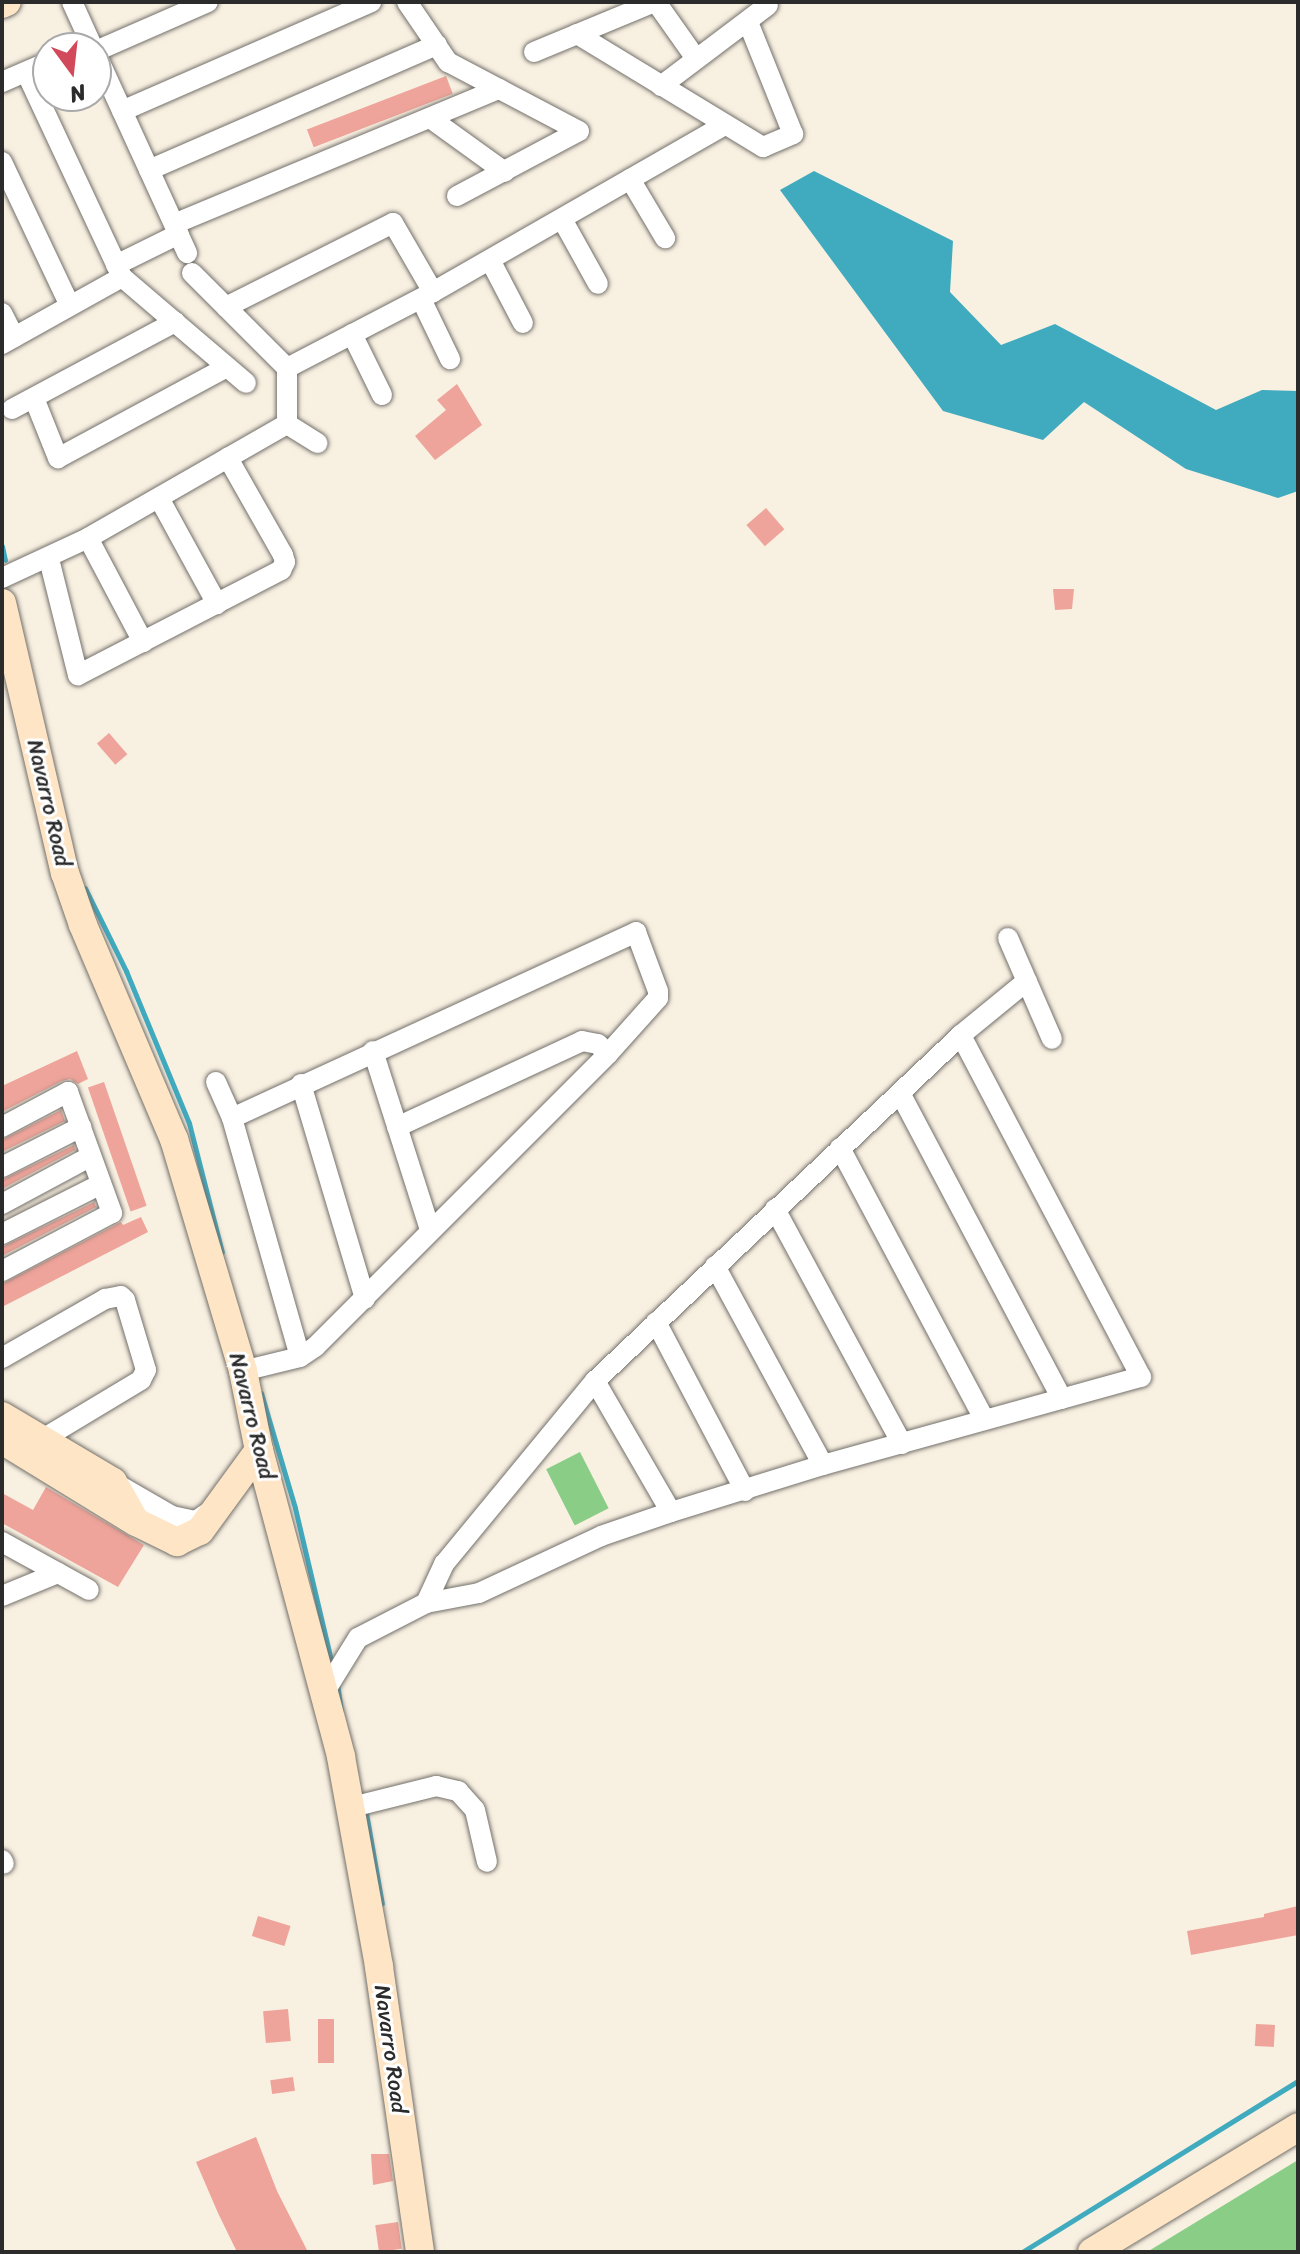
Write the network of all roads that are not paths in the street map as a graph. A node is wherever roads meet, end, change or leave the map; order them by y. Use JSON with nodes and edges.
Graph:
{"nodes":[{"id":1,"x":72,"y":2,"type":"edge"},
{"id":2,"x":208,"y":2,"type":"edge"},
{"id":3,"x":371,"y":2,"type":"edge"},
{"id":4,"x":407,"y":2,"type":"edge"},
{"id":5,"x":656,"y":2,"type":"edge"},
{"id":6,"x":768,"y":5,"type":"dead end"},
{"id":7,"x":748,"y":22,"type":"junction"},
{"id":8,"x":85,"y":32,"type":"edge"},
{"id":9,"x":577,"y":34,"type":"junction"},
{"id":10,"x":112,"y":41,"type":"edge"},
{"id":11,"x":437,"y":45,"type":"junction"},
{"id":12,"x":534,"y":52,"type":"dead end"},
{"id":13,"x":695,"y":57,"type":"junction"},
{"id":14,"x":32,"y":69,"type":"edge"},
{"id":15,"x":26,"y":72,"type":"junction"},
{"id":16,"x":2,"y":82,"type":"edge"},
{"id":17,"x":661,"y":86,"type":"junction"},
{"id":18,"x":499,"y":89,"type":"junction"},
{"id":19,"x":112,"y":90,"type":"edge"},
{"id":20,"x":122,"y":111,"type":"junction"},
{"id":21,"x":430,"y":118,"type":"junction"},
{"id":22,"x":725,"y":125,"type":"junction"},
{"id":23,"x":2,"y":162,"type":"edge"},
{"id":24,"x":149,"y":170,"type":"junction"},
{"id":25,"x":505,"y":172,"type":"junction"},
{"id":26,"x":630,"y":179,"type":"junction"},
{"id":27,"x":457,"y":196,"type":"dead end"},
{"id":28,"x":562,"y":219,"type":"junction"},
{"id":29,"x":665,"y":238,"type":"dead end"},
{"id":30,"x":183,"y":246,"type":"junction"},
{"id":31,"x":490,"y":260,"type":"junction"},
{"id":32,"x":119,"y":271,"type":"junction"},
{"id":33,"x":598,"y":284,"type":"dead end"},
{"id":34,"x":427,"y":296,"type":"junction"},
{"id":35,"x":70,"y":306,"type":"junction"},
{"id":36,"x":226,"y":307,"type":"junction"},
{"id":37,"x":2,"y":313,"type":"edge"},
{"id":38,"x":175,"y":322,"type":"junction"},
{"id":39,"x":523,"y":323,"type":"dead end"},
{"id":40,"x":352,"y":334,"type":"junction"},
{"id":41,"x":8,"y":340,"type":"edge"},
{"id":42,"x":450,"y":359,"type":"dead end"},
{"id":43,"x":227,"y":367,"type":"junction"},
{"id":44,"x":287,"y":368,"type":"junction"},
{"id":45,"x":246,"y":383,"type":"dead end"},
{"id":46,"x":382,"y":395,"type":"dead end"},
{"id":47,"x":34,"y":398,"type":"junction"},
{"id":48,"x":12,"y":409,"type":"dead end"},
{"id":49,"x":287,"y":424,"type":"junction"},
{"id":50,"x":318,"y":443,"type":"dead end"},
{"id":51,"x":228,"y":458,"type":"junction"},
{"id":52,"x":159,"y":498,"type":"junction"},
{"id":53,"x":88,"y":538,"type":"junction"},
{"id":54,"x":49,"y":559,"type":"junction"},
{"id":55,"x":2,"y":578,"type":"edge"},
{"id":56,"x":2,"y":603,"type":"edge"},
{"id":57,"x":217,"y":604,"type":"junction"},
{"id":58,"x":143,"y":642,"type":"junction"},
{"id":59,"x":1008,"y":938,"type":"dead end"},
{"id":60,"x":1027,"y":981,"type":"junction"},
{"id":61,"x":961,"y":1035,"type":"junction"},
{"id":62,"x":1052,"y":1039,"type":"dead end"},
{"id":63,"x":373,"y":1051,"type":"junction"},
{"id":64,"x":608,"y":1054,"type":"junction"},
{"id":65,"x":216,"y":1082,"type":"dead end"},
{"id":66,"x":301,"y":1084,"type":"junction"},
{"id":67,"x":900,"y":1093,"type":"junction"},
{"id":68,"x":232,"y":1118,"type":"junction"},
{"id":69,"x":2,"y":1127,"type":"edge"},
{"id":70,"x":81,"y":1127,"type":"junction"},
{"id":71,"x":397,"y":1127,"type":"junction"},
{"id":72,"x":840,"y":1148,"type":"junction"},
{"id":73,"x":91,"y":1156,"type":"junction"},
{"id":74,"x":2,"y":1167,"type":"edge"},
{"id":75,"x":101,"y":1184,"type":"junction"},
{"id":76,"x":2,"y":1204,"type":"edge"},
{"id":77,"x":775,"y":1209,"type":"junction"},
{"id":78,"x":430,"y":1230,"type":"junction"},
{"id":79,"x":2,"y":1234,"type":"edge"},
{"id":80,"x":715,"y":1266,"type":"junction"},
{"id":81,"x":2,"y":1271,"type":"edge"},
{"id":82,"x":365,"y":1299,"type":"junction"},
{"id":83,"x":656,"y":1322,"type":"junction"},
{"id":84,"x":300,"y":1357,"type":"junction"},
{"id":85,"x":2,"y":1358,"type":"edge"},
{"id":86,"x":251,"y":1369,"type":"junction"},
{"id":87,"x":595,"y":1381,"type":"junction"},
{"id":88,"x":1062,"y":1399,"type":"junction"},
{"id":89,"x":2,"y":1416,"type":"edge"},
{"id":90,"x":984,"y":1419,"type":"junction"},
{"id":91,"x":22,"y":1444,"type":"edge"},
{"id":92,"x":902,"y":1444,"type":"junction"},
{"id":93,"x":259,"y":1450,"type":"junction"},
{"id":94,"x":823,"y":1465,"type":"junction"},
{"id":95,"x":113,"y":1482,"type":"junction"},
{"id":96,"x":745,"y":1491,"type":"junction"},
{"id":97,"x":220,"y":1504,"type":"junction"},
{"id":98,"x":671,"y":1512,"type":"junction"},
{"id":99,"x":136,"y":1522,"type":"junction"},
{"id":100,"x":2,"y":1542,"type":"edge"},
{"id":101,"x":58,"y":1573,"type":"junction"},
{"id":102,"x":89,"y":1590,"type":"dead end"},
{"id":103,"x":2,"y":1596,"type":"edge"},
{"id":104,"x":426,"y":1603,"type":"junction"},
{"id":105,"x":331,"y":1680,"type":"junction"},
{"id":106,"x":361,"y":1804,"type":"junction"},
{"id":107,"x":487,"y":1862,"type":"dead end"},
{"id":108,"x":1298,"y":2127,"type":"edge"},
{"id":109,"x":420,"y":2252,"type":"edge"},
{"id":110,"x":1092,"y":2252,"type":"edge"}],
"edges":[{"from":1,"to":8,"type":"street"},
{"from":2,"to":10,"type":"street"},
{"from":3,"to":20,"type":"street"},
{"from":4,"to":11,"type":"street"},
{"from":5,"to":9,"type":"street"},
{"from":5,"to":13,"type":"street"},
{"from":6,"to":7,"type":"street"},
{"from":7,"to":13,"type":"street"},
{"from":7,"to":22,"type":"street"},
{"from":9,"to":12,"type":"street"},
{"from":9,"to":17,"type":"street"},
{"from":11,"to":18,"type":"street"},
{"from":11,"to":24,"type":"street"},
{"from":13,"to":17,"type":"street"},
{"from":14,"to":15,"type":"street"},
{"from":15,"to":16,"type":"street"},
{"from":15,"to":32,"type":"street"},
{"from":17,"to":22,"type":"street"},
{"from":18,"to":21,"type":"street"},
{"from":18,"to":25,"type":"street"},
{"from":19,"to":20,"type":"street"},
{"from":20,"to":24,"type":"street"},
{"from":21,"to":25,"type":"street"},
{"from":21,"to":30,"type":"street"},
{"from":22,"to":26,"type":"street"},
{"from":23,"to":35,"type":"street"},
{"from":24,"to":30,"type":"street"},
{"from":25,"to":27,"type":"street"},
{"from":26,"to":28,"type":"street"},
{"from":26,"to":29,"type":"street"},
{"from":28,"to":31,"type":"street"},
{"from":28,"to":33,"type":"street"},
{"from":30,"to":32,"type":"street"},
{"from":30,"to":36,"type":"street"},
{"from":31,"to":34,"type":"street"},
{"from":31,"to":39,"type":"street"},
{"from":32,"to":35,"type":"street"},
{"from":32,"to":38,"type":"street"},
{"from":34,"to":36,"type":"street"},
{"from":34,"to":40,"type":"street"},
{"from":34,"to":42,"type":"street"},
{"from":35,"to":41,"type":"street"},
{"from":36,"to":44,"type":"street"},
{"from":37,"to":41,"type":"street"},
{"from":38,"to":43,"type":"street"},
{"from":38,"to":47,"type":"street"},
{"from":40,"to":44,"type":"street"},
{"from":40,"to":46,"type":"street"},
{"from":43,"to":45,"type":"street"},
{"from":43,"to":47,"type":"street"},
{"from":44,"to":49,"type":"street"},
{"from":47,"to":48,"type":"street"},
{"from":49,"to":50,"type":"street"},
{"from":49,"to":51,"type":"street"},
{"from":51,"to":52,"type":"street"},
{"from":51,"to":57,"type":"street"},
{"from":52,"to":53,"type":"street"},
{"from":52,"to":57,"type":"street"},
{"from":53,"to":54,"type":"street"},
{"from":53,"to":58,"type":"street"},
{"from":54,"to":55,"type":"street"},
{"from":54,"to":58,"type":"street"},
{"from":56,"to":86,"type":"street","name":"Navarro Road"},
{"from":57,"to":58,"type":"street"},
{"from":59,"to":60,"type":"street"},
{"from":60,"to":61,"type":"street"},
{"from":60,"to":62,"type":"street"},
{"from":61,"to":67,"type":"street"},
{"from":61,"to":88,"type":"street"},
{"from":63,"to":64,"type":"street"},
{"from":63,"to":66,"type":"street"},
{"from":63,"to":71,"type":"street"},
{"from":64,"to":71,"type":"street"},
{"from":64,"to":78,"type":"street"},
{"from":65,"to":68,"type":"street"},
{"from":66,"to":68,"type":"street"},
{"from":66,"to":82,"type":"street"},
{"from":67,"to":72,"type":"street"},
{"from":67,"to":88,"type":"street"},
{"from":68,"to":84,"type":"street"},
{"from":69,"to":70,"type":"street"},
{"from":70,"to":73,"type":"street"},
{"from":70,"to":74,"type":"street"},
{"from":71,"to":78,"type":"street"},
{"from":72,"to":77,"type":"street"},
{"from":72,"to":90,"type":"street"},
{"from":73,"to":75,"type":"street"},
{"from":73,"to":76,"type":"street"},
{"from":75,"to":79,"type":"street"},
{"from":75,"to":81,"type":"street"},
{"from":77,"to":80,"type":"street"},
{"from":77,"to":92,"type":"street"},
{"from":78,"to":82,"type":"street"},
{"from":80,"to":83,"type":"street"},
{"from":80,"to":94,"type":"street"},
{"from":82,"to":84,"type":"street"},
{"from":83,"to":87,"type":"street"},
{"from":83,"to":96,"type":"street"},
{"from":84,"to":86,"type":"street"},
{"from":85,"to":91,"type":"street"},
{"from":86,"to":93,"type":"street","name":"Navarro Road"},
{"from":87,"to":98,"type":"street"},
{"from":87,"to":104,"type":"street"},
{"from":88,"to":90,"type":"street"},
{"from":89,"to":91,"type":"street"},
{"from":90,"to":92,"type":"street"},
{"from":91,"to":95,"type":"street"},
{"from":91,"to":99,"type":"street"},
{"from":92,"to":94,"type":"street"},
{"from":93,"to":97,"type":"street"},
{"from":93,"to":105,"type":"street","name":"Navarro Road"},
{"from":94,"to":96,"type":"street"},
{"from":95,"to":97,"type":"street"},
{"from":95,"to":99,"type":"street"},
{"from":96,"to":98,"type":"street"},
{"from":97,"to":99,"type":"street"},
{"from":98,"to":104,"type":"street"},
{"from":100,"to":101,"type":"street"},
{"from":101,"to":102,"type":"street"},
{"from":101,"to":103,"type":"street"},
{"from":104,"to":105,"type":"street"},
{"from":105,"to":106,"type":"street","name":"Navarro Road"},
{"from":106,"to":107,"type":"street"},
{"from":106,"to":109,"type":"street","name":"Navarro Road"},
{"from":108,"to":110,"type":"street"}]}
